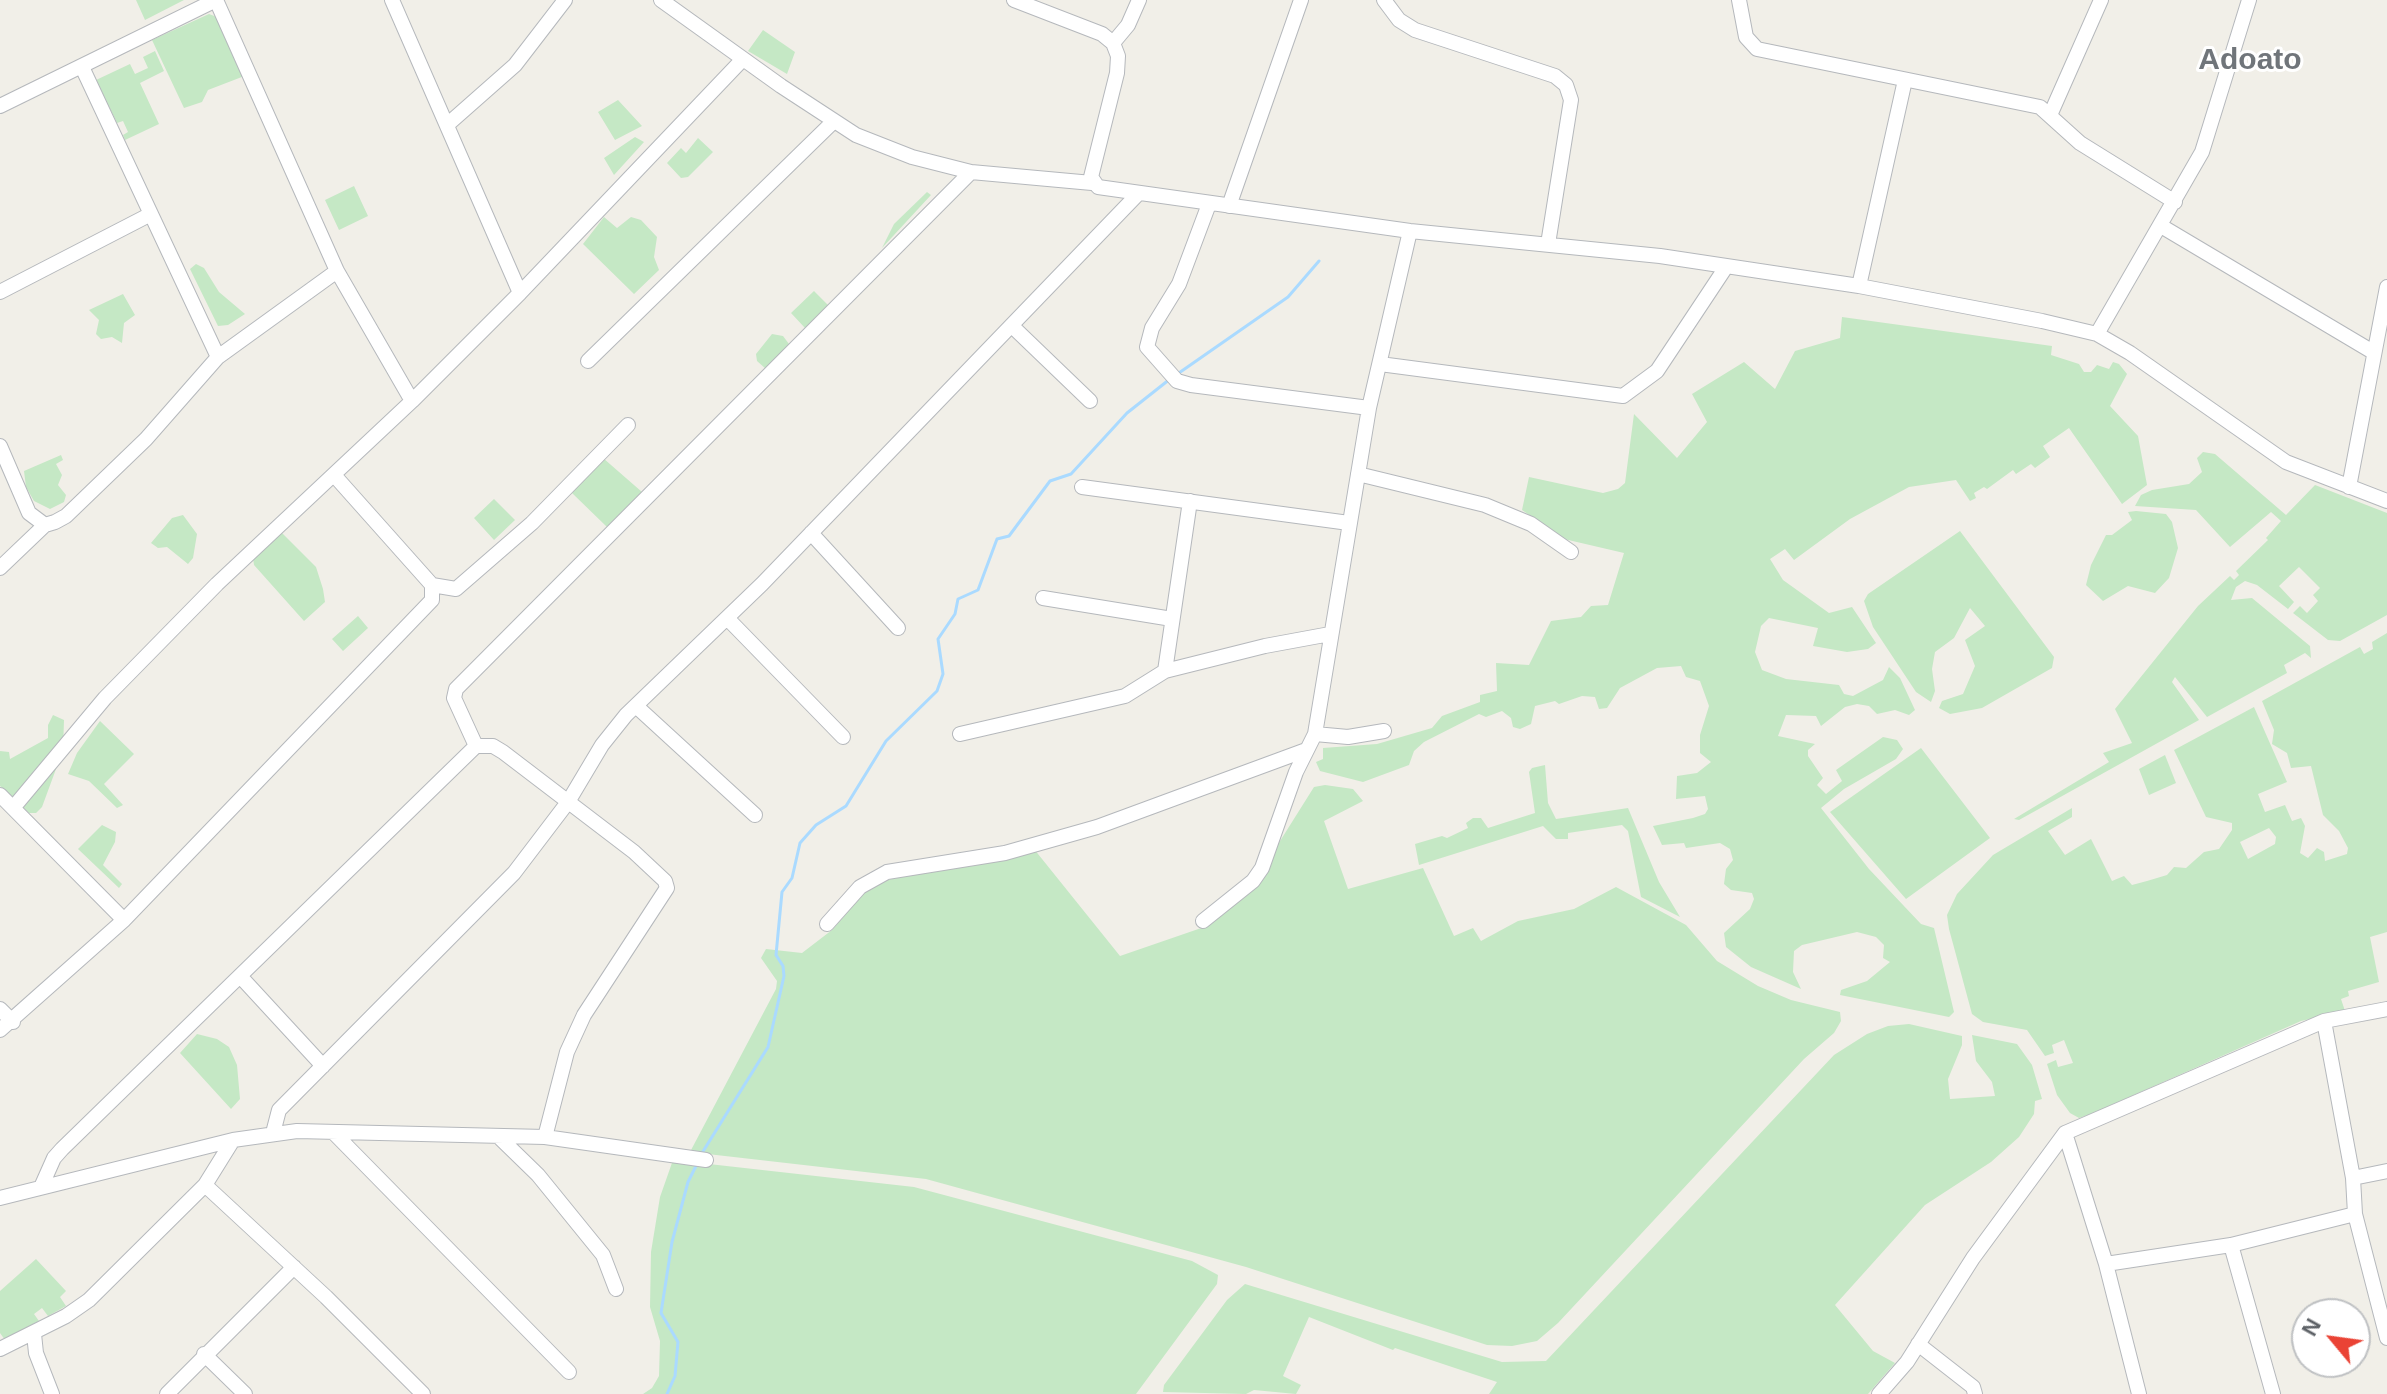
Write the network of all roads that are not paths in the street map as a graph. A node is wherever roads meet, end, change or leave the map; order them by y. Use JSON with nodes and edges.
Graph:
{"nodes":[{"id":1,"x":392,"y":0,"type":"edge"},
{"id":2,"x":565,"y":0,"type":"edge"},
{"id":3,"x":661,"y":0,"type":"edge"},
{"id":4,"x":1014,"y":0,"type":"edge"},
{"id":5,"x":1139,"y":0,"type":"edge"},
{"id":6,"x":1301,"y":0,"type":"edge"},
{"id":7,"x":1384,"y":0,"type":"edge"},
{"id":8,"x":1739,"y":0,"type":"edge"},
{"id":9,"x":2101,"y":0,"type":"edge"},
{"id":10,"x":2249,"y":0,"type":"edge"},
{"id":11,"x":1113,"y":43,"type":"junction"},
{"id":12,"x":743,"y":59,"type":"junction"},
{"id":13,"x":82,"y":67,"type":"junction"},
{"id":14,"x":1905,"y":80,"type":"junction"},
{"id":15,"x":0,"y":106,"type":"edge"},
{"id":16,"x":2051,"y":113,"type":"junction"},
{"id":17,"x":834,"y":121,"type":"junction"},
{"id":18,"x":447,"y":125,"type":"junction"},
{"id":19,"x":971,"y":172,"type":"junction"},
{"id":20,"x":1092,"y":183,"type":"junction"},
{"id":21,"x":1138,"y":194,"type":"junction"},
{"id":22,"x":2175,"y":202,"type":"junction"},
{"id":23,"x":1209,"y":204,"type":"junction"},
{"id":24,"x":1229,"y":206,"type":"junction"},
{"id":25,"x":151,"y":214,"type":"junction"},
{"id":26,"x":2161,"y":226,"type":"junction"},
{"id":27,"x":1410,"y":231,"type":"junction"},
{"id":28,"x":1548,"y":244,"type":"junction"},
{"id":29,"x":1726,"y":267,"type":"junction"},
{"id":30,"x":337,"y":271,"type":"junction"},
{"id":31,"x":1859,"y":286,"type":"junction"},
{"id":32,"x":2387,"y":287,"type":"edge"},
{"id":33,"x":0,"y":292,"type":"edge"},
{"id":34,"x":520,"y":293,"type":"junction"},
{"id":35,"x":1012,"y":326,"type":"junction"},
{"id":36,"x":2097,"y":334,"type":"junction"},
{"id":37,"x":2373,"y":352,"type":"junction"},
{"id":38,"x":218,"y":357,"type":"junction"},
{"id":39,"x":588,"y":361,"type":"dead end"},
{"id":40,"x":1380,"y":364,"type":"junction"},
{"id":41,"x":412,"y":401,"type":"junction"},
{"id":42,"x":1090,"y":401,"type":"dead end"},
{"id":43,"x":1369,"y":408,"type":"junction"},
{"id":44,"x":628,"y":425,"type":"dead end"},
{"id":45,"x":0,"y":446,"type":"edge"},
{"id":46,"x":1358,"y":474,"type":"junction"},
{"id":47,"x":334,"y":475,"type":"junction"},
{"id":48,"x":1082,"y":487,"type":"dead end"},
{"id":49,"x":2349,"y":487,"type":"junction"},
{"id":50,"x":1190,"y":501,"type":"junction"},
{"id":51,"x":2387,"y":501,"type":"edge"},
{"id":52,"x":1349,"y":523,"type":"junction"},
{"id":53,"x":45,"y":525,"type":"junction"},
{"id":54,"x":811,"y":533,"type":"junction"},
{"id":55,"x":1571,"y":552,"type":"dead end"},
{"id":56,"x":0,"y":568,"type":"edge"},
{"id":57,"x":432,"y":585,"type":"junction"},
{"id":58,"x":1043,"y":598,"type":"dead end"},
{"id":59,"x":727,"y":618,"type":"junction"},
{"id":60,"x":1172,"y":619,"type":"junction"},
{"id":61,"x":898,"y":628,"type":"dead end"},
{"id":62,"x":1330,"y":634,"type":"junction"},
{"id":63,"x":1165,"y":671,"type":"junction"},
{"id":64,"x":636,"y":706,"type":"junction"},
{"id":65,"x":1384,"y":731,"type":"dead end"},
{"id":66,"x":960,"y":734,"type":"dead end"},
{"id":67,"x":1315,"y":734,"type":"junction"},
{"id":68,"x":843,"y":737,"type":"dead end"},
{"id":69,"x":476,"y":746,"type":"junction"},
{"id":70,"x":1306,"y":750,"type":"junction"},
{"id":71,"x":0,"y":795,"type":"edge"},
{"id":72,"x":568,"y":802,"type":"junction"},
{"id":73,"x":13,"y":808,"type":"junction"},
{"id":74,"x":755,"y":815,"type":"dead end"},
{"id":75,"x":124,"y":920,"type":"junction"},
{"id":76,"x":1203,"y":921,"type":"dead end"},
{"id":77,"x":827,"y":924,"type":"dead end"},
{"id":78,"x":240,"y":976,"type":"junction"},
{"id":79,"x":0,"y":1009,"type":"edge"},
{"id":80,"x":2387,"y":1009,"type":"edge"},
{"id":81,"x":2324,"y":1021,"type":"junction"},
{"id":82,"x":13,"y":1022,"type":"junction"},
{"id":83,"x":0,"y":1030,"type":"edge"},
{"id":84,"x":323,"y":1066,"type":"junction"},
{"id":85,"x":273,"y":1133,"type":"junction"},
{"id":86,"x":334,"y":1133,"type":"junction"},
{"id":87,"x":2065,"y":1133,"type":"junction"},
{"id":88,"x":545,"y":1137,"type":"junction"},
{"id":89,"x":501,"y":1139,"type":"junction"},
{"id":90,"x":233,"y":1140,"type":"junction"},
{"id":91,"x":706,"y":1160,"type":"dead end"},
{"id":92,"x":2387,"y":1171,"type":"edge"},
{"id":93,"x":2353,"y":1178,"type":"junction"},
{"id":94,"x":42,"y":1185,"type":"junction"},
{"id":95,"x":205,"y":1185,"type":"junction"},
{"id":96,"x":0,"y":1198,"type":"edge"},
{"id":97,"x":2355,"y":1214,"type":"junction"},
{"id":98,"x":2231,"y":1245,"type":"junction"},
{"id":99,"x":2106,"y":1264,"type":"junction"},
{"id":100,"x":294,"y":1267,"type":"junction"},
{"id":101,"x":616,"y":1289,"type":"dead end"},
{"id":102,"x":34,"y":1334,"type":"junction"},
{"id":103,"x":2387,"y":1338,"type":"edge"},
{"id":104,"x":1918,"y":1344,"type":"junction"},
{"id":105,"x":0,"y":1349,"type":"edge"},
{"id":106,"x":204,"y":1354,"type":"junction"},
{"id":107,"x":569,"y":1372,"type":"dead end"},
{"id":108,"x":52,"y":1394,"type":"edge"},
{"id":109,"x":167,"y":1394,"type":"edge"},
{"id":110,"x":245,"y":1394,"type":"edge"},
{"id":111,"x":423,"y":1394,"type":"edge"},
{"id":112,"x":1879,"y":1394,"type":"edge"},
{"id":113,"x":1975,"y":1394,"type":"edge"},
{"id":114,"x":2139,"y":1394,"type":"edge"},
{"id":115,"x":2273,"y":1394,"type":"edge"}],
"edges":[{"from":1,"to":18,"type":"street"},
{"from":2,"to":18,"type":"street"},
{"from":3,"to":12,"type":"street"},
{"from":4,"to":11,"type":"street"},
{"from":5,"to":11,"type":"street"},
{"from":6,"to":24,"type":"street"},
{"from":7,"to":28,"type":"street"},
{"from":8,"to":14,"type":"street"},
{"from":9,"to":16,"type":"street"},
{"from":10,"to":22,"type":"street"},
{"from":11,"to":20,"type":"street"},
{"from":12,"to":17,"type":"street"},
{"from":12,"to":34,"type":"street"},
{"from":13,"to":15,"type":"street"},
{"from":13,"to":25,"type":"street"},
{"from":13,"to":30,"type":"street"},
{"from":14,"to":16,"type":"street"},
{"from":14,"to":31,"type":"street"},
{"from":16,"to":22,"type":"street"},
{"from":17,"to":19,"type":"street"},
{"from":17,"to":39,"type":"street"},
{"from":18,"to":34,"type":"street"},
{"from":19,"to":20,"type":"street"},
{"from":19,"to":69,"type":"street"},
{"from":20,"to":21,"type":"street"},
{"from":21,"to":23,"type":"street"},
{"from":21,"to":35,"type":"street"},
{"from":22,"to":26,"type":"street"},
{"from":23,"to":24,"type":"street"},
{"from":23,"to":43,"type":"street"},
{"from":24,"to":27,"type":"street"},
{"from":25,"to":33,"type":"street"},
{"from":25,"to":38,"type":"street"},
{"from":26,"to":36,"type":"street"},
{"from":26,"to":37,"type":"street"},
{"from":27,"to":28,"type":"street"},
{"from":27,"to":40,"type":"street"},
{"from":28,"to":29,"type":"street"},
{"from":29,"to":31,"type":"street"},
{"from":29,"to":40,"type":"street"},
{"from":30,"to":38,"type":"street"},
{"from":30,"to":41,"type":"street"},
{"from":31,"to":36,"type":"street"},
{"from":32,"to":37,"type":"street"},
{"from":34,"to":41,"type":"street"},
{"from":35,"to":42,"type":"street"},
{"from":35,"to":54,"type":"street"},
{"from":36,"to":49,"type":"street"},
{"from":37,"to":49,"type":"street"},
{"from":38,"to":53,"type":"street"},
{"from":40,"to":43,"type":"street"},
{"from":41,"to":47,"type":"street"},
{"from":43,"to":46,"type":"street"},
{"from":44,"to":57,"type":"street"},
{"from":45,"to":53,"type":"street"},
{"from":46,"to":52,"type":"street"},
{"from":46,"to":55,"type":"street"},
{"from":47,"to":57,"type":"street"},
{"from":47,"to":73,"type":"street"},
{"from":48,"to":50,"type":"street"},
{"from":49,"to":51,"type":"street"},
{"from":50,"to":52,"type":"street"},
{"from":50,"to":60,"type":"street"},
{"from":52,"to":62,"type":"street"},
{"from":53,"to":56,"type":"street"},
{"from":54,"to":59,"type":"street"},
{"from":54,"to":61,"type":"street"},
{"from":57,"to":75,"type":"street"},
{"from":58,"to":60,"type":"street"},
{"from":59,"to":64,"type":"street"},
{"from":59,"to":68,"type":"street"},
{"from":60,"to":63,"type":"street"},
{"from":62,"to":63,"type":"street"},
{"from":62,"to":67,"type":"street"},
{"from":63,"to":66,"type":"street"},
{"from":64,"to":72,"type":"street"},
{"from":64,"to":74,"type":"street"},
{"from":65,"to":67,"type":"street"},
{"from":67,"to":70,"type":"street"},
{"from":69,"to":72,"type":"street"},
{"from":69,"to":78,"type":"street"},
{"from":70,"to":76,"type":"street"},
{"from":70,"to":77,"type":"street"},
{"from":71,"to":73,"type":"street"},
{"from":72,"to":84,"type":"street"},
{"from":72,"to":88,"type":"street"},
{"from":73,"to":75,"type":"street"},
{"from":75,"to":82,"type":"street"},
{"from":78,"to":84,"type":"street"},
{"from":78,"to":94,"type":"street"},
{"from":79,"to":82,"type":"street"},
{"from":80,"to":81,"type":"street"},
{"from":81,"to":87,"type":"street"},
{"from":81,"to":93,"type":"street"},
{"from":82,"to":83,"type":"street"},
{"from":84,"to":85,"type":"street"},
{"from":85,"to":86,"type":"street"},
{"from":85,"to":90,"type":"street"},
{"from":86,"to":89,"type":"street"},
{"from":86,"to":107,"type":"street"},
{"from":87,"to":99,"type":"street"},
{"from":87,"to":104,"type":"street"},
{"from":88,"to":89,"type":"street"},
{"from":88,"to":91,"type":"street"},
{"from":89,"to":101,"type":"street"},
{"from":90,"to":94,"type":"street"},
{"from":90,"to":95,"type":"street"},
{"from":92,"to":93,"type":"street"},
{"from":93,"to":97,"type":"street"},
{"from":94,"to":96,"type":"street"},
{"from":95,"to":100,"type":"street"},
{"from":95,"to":102,"type":"street"},
{"from":97,"to":98,"type":"street"},
{"from":97,"to":103,"type":"street"},
{"from":98,"to":99,"type":"street"},
{"from":98,"to":115,"type":"street"},
{"from":99,"to":114,"type":"street"},
{"from":100,"to":106,"type":"street"},
{"from":100,"to":111,"type":"street"},
{"from":102,"to":105,"type":"street"},
{"from":102,"to":108,"type":"street"},
{"from":104,"to":112,"type":"street"},
{"from":104,"to":113,"type":"street"},
{"from":106,"to":109,"type":"street"},
{"from":106,"to":110,"type":"street"}]}
